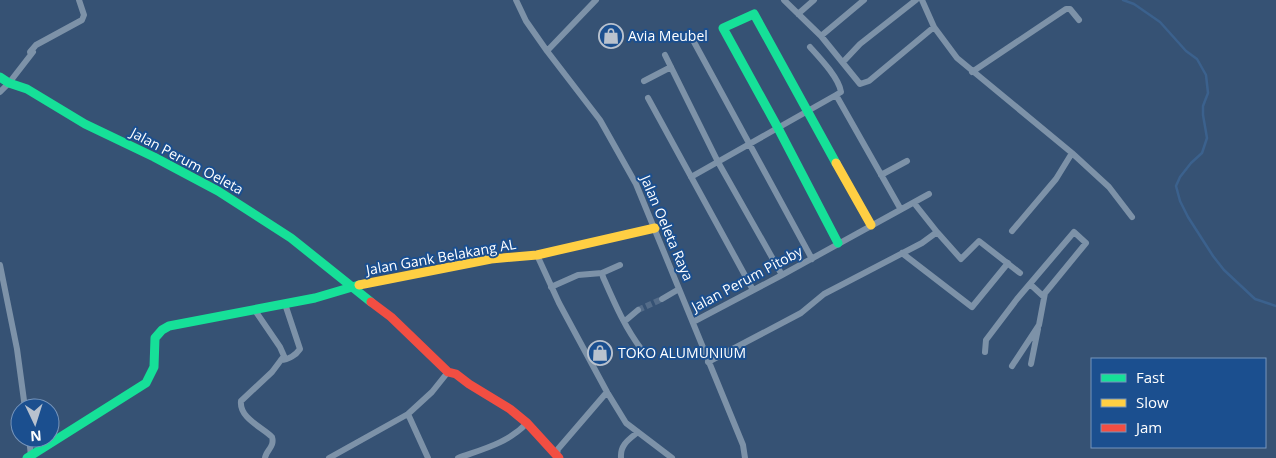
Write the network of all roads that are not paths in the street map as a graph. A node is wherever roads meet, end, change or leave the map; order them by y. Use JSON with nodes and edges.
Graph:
{"nodes":[{"id":1,"x":79,"y":0,"type":"edge"},
{"id":2,"x":516,"y":0,"type":"edge"},
{"id":3,"x":596,"y":0,"type":"edge"},
{"id":4,"x":784,"y":0,"type":"edge"},
{"id":5,"x":814,"y":0,"type":"edge"},
{"id":6,"x":864,"y":0,"type":"edge"},
{"id":7,"x":916,"y":0,"type":"edge"},
{"id":8,"x":922,"y":0,"type":"edge"},
{"id":9,"x":798,"y":14,"type":"junction"},
{"id":10,"x":1079,"y":20,"type":"dead end"},
{"id":11,"x":934,"y":27,"type":"junction"},
{"id":12,"x":821,"y":36,"type":"junction"},
{"id":13,"x":694,"y":42,"type":"dead end"},
{"id":14,"x":810,"y":47,"type":"dead end"},
{"id":15,"x":547,"y":51,"type":"junction"},
{"id":16,"x":665,"y":55,"type":"dead end"},
{"id":17,"x":842,"y":62,"type":"junction"},
{"id":18,"x":671,"y":67,"type":"junction"},
{"id":19,"x":972,"y":72,"type":"junction"},
{"id":20,"x":0,"y":77,"type":"edge"},
{"id":21,"x":644,"y":81,"type":"dead end"},
{"id":22,"x":9,"y":83,"type":"junction"},
{"id":23,"x":0,"y":92,"type":"edge"},
{"id":24,"x":836,"y":95,"type":"junction"},
{"id":25,"x":648,"y":98,"type":"dead end"},
{"id":26,"x":808,"y":111,"type":"junction"},
{"id":27,"x":778,"y":128,"type":"junction"},
{"id":28,"x":749,"y":145,"type":"junction"},
{"id":29,"x":1072,"y":153,"type":"junction"},
{"id":30,"x":907,"y":161,"type":"dead end"},
{"id":31,"x":718,"y":162,"type":"junction"},
{"id":32,"x":880,"y":175,"type":"junction"},
{"id":33,"x":691,"y":177,"type":"junction"},
{"id":34,"x":929,"y":194,"type":"dead end"},
{"id":35,"x":914,"y":203,"type":"junction"},
{"id":36,"x":900,"y":208,"type":"junction"},
{"id":37,"x":1132,"y":217,"type":"dead end"},
{"id":38,"x":871,"y":225,"type":"junction"},
{"id":39,"x":655,"y":228,"type":"junction"},
{"id":40,"x":1012,"y":231,"type":"dead end"},
{"id":41,"x":937,"y":232,"type":"junction"},
{"id":42,"x":838,"y":243,"type":"junction"},
{"id":43,"x":902,"y":253,"type":"junction"},
{"id":44,"x":537,"y":254,"type":"junction"},
{"id":45,"x":813,"y":258,"type":"junction"},
{"id":46,"x":1008,"y":263,"type":"junction"},
{"id":47,"x":0,"y":265,"type":"edge"},
{"id":48,"x":620,"y":265,"type":"dead end"},
{"id":49,"x":602,"y":273,"type":"junction"},
{"id":50,"x":1020,"y":273,"type":"dead end"},
{"id":51,"x":782,"y":275,"type":"junction"},
{"id":52,"x":1030,"y":284,"type":"junction"},
{"id":53,"x":350,"y":287,"type":"junction"},
{"id":54,"x":551,"y":287,"type":"junction"},
{"id":55,"x":679,"y":289,"type":"junction"},
{"id":56,"x":753,"y":290,"type":"junction"},
{"id":57,"x":1044,"y":297,"type":"junction"},
{"id":58,"x":662,"y":299,"type":"tunnel mouth"},
{"id":59,"x":285,"y":304,"type":"junction"},
{"id":60,"x":254,"y":309,"type":"junction"},
{"id":61,"x":638,"y":310,"type":"tunnel mouth"},
{"id":62,"x":625,"y":321,"type":"junction"},
{"id":63,"x":693,"y":322,"type":"junction"},
{"id":64,"x":1039,"y":325,"type":"junction"},
{"id":65,"x":642,"y":350,"type":"dead end"},
{"id":66,"x":985,"y":352,"type":"dead end"},
{"id":67,"x":280,"y":360,"type":"junction"},
{"id":68,"x":708,"y":362,"type":"junction"},
{"id":69,"x":1031,"y":364,"type":"dead end"},
{"id":70,"x":1012,"y":366,"type":"dead end"},
{"id":71,"x":448,"y":372,"type":"junction"},
{"id":72,"x":607,"y":392,"type":"junction"},
{"id":73,"x":24,"y":398,"type":"edge"},
{"id":74,"x":408,"y":414,"type":"junction"},
{"id":75,"x":527,"y":423,"type":"junction"},
{"id":76,"x":638,"y":432,"type":"junction"},
{"id":77,"x":29,"y":457,"type":"edge"},
{"id":78,"x":556,"y":457,"type":"edge"},
{"id":79,"x":265,"y":458,"type":"edge"},
{"id":80,"x":329,"y":458,"type":"edge"},
{"id":81,"x":428,"y":458,"type":"edge"},
{"id":82,"x":458,"y":458,"type":"edge"},
{"id":83,"x":621,"y":458,"type":"edge"},
{"id":84,"x":672,"y":458,"type":"edge"},
{"id":85,"x":745,"y":458,"type":"edge"}],
"edges":[{"from":1,"to":22,"type":"street"},
{"from":2,"to":15,"type":"street","name":"Jalan Oeleta Raya"},
{"from":3,"to":15,"type":"street"},
{"from":4,"to":9,"type":"street"},
{"from":5,"to":9,"type":"street"},
{"from":6,"to":12,"type":"street"},
{"from":7,"to":17,"type":"street"},
{"from":8,"to":11,"type":"street"},
{"from":9,"to":12,"type":"street"},
{"from":10,"to":19,"type":"street"},
{"from":11,"to":17,"type":"street"},
{"from":11,"to":19,"type":"street"},
{"from":12,"to":17,"type":"street"},
{"from":13,"to":28,"type":"street"},
{"from":14,"to":24,"type":"street"},
{"from":15,"to":39,"type":"street","name":"Jalan Oeleta Raya"},
{"from":16,"to":18,"type":"street"},
{"from":18,"to":21,"type":"street"},
{"from":18,"to":31,"type":"street"},
{"from":19,"to":29,"type":"street"},
{"from":20,"to":22,"type":"street","name":"Jalan Perum Oeleta"},
{"from":22,"to":23,"type":"street"},
{"from":22,"to":53,"type":"street","name":"Jalan Perum Oeleta"},
{"from":24,"to":26,"type":"street"},
{"from":24,"to":32,"type":"street"},
{"from":25,"to":33,"type":"street"},
{"from":26,"to":27,"type":"street"},
{"from":26,"to":27,"type":"street"},
{"from":26,"to":38,"type":"street"},
{"from":27,"to":28,"type":"street"},
{"from":27,"to":42,"type":"street"},
{"from":28,"to":31,"type":"street"},
{"from":28,"to":45,"type":"street"},
{"from":29,"to":37,"type":"street"},
{"from":29,"to":40,"type":"street"},
{"from":30,"to":32,"type":"street"},
{"from":31,"to":33,"type":"street"},
{"from":31,"to":51,"type":"street"},
{"from":32,"to":36,"type":"street"},
{"from":33,"to":56,"type":"street"},
{"from":34,"to":35,"type":"street","name":"Jalan Perum Pitoby"},
{"from":35,"to":36,"type":"street","name":"Jalan Perum Pitoby"},
{"from":35,"to":41,"type":"street"},
{"from":36,"to":38,"type":"street","name":"Jalan Perum Pitoby"},
{"from":38,"to":42,"type":"street","name":"Jalan Perum Pitoby"},
{"from":39,"to":44,"type":"street","name":"Jalan Gank Belakang AL"},
{"from":39,"to":55,"type":"street","name":"Jalan Oeleta Raya"},
{"from":41,"to":43,"type":"street"},
{"from":41,"to":46,"type":"street"},
{"from":42,"to":45,"type":"street","name":"Jalan Perum Pitoby"},
{"from":43,"to":46,"type":"street"},
{"from":43,"to":68,"type":"street"},
{"from":44,"to":53,"type":"street","name":"Jalan Gank Belakang AL"},
{"from":44,"to":54,"type":"street","name":"Jalan Gank Belakang AL"},
{"from":45,"to":51,"type":"street","name":"Jalan Perum Pitoby"},
{"from":46,"to":50,"type":"street"},
{"from":47,"to":73,"type":"street"},
{"from":48,"to":49,"type":"street"},
{"from":49,"to":54,"type":"street"},
{"from":49,"to":62,"type":"street"},
{"from":51,"to":56,"type":"street","name":"Jalan Perum Pitoby"},
{"from":52,"to":57,"type":"street"},
{"from":52,"to":57,"type":"street"},
{"from":52,"to":66,"type":"street"},
{"from":53,"to":59,"type":"street"},
{"from":53,"to":71,"type":"street","name":"Jalan Perum Oeleta"},
{"from":54,"to":72,"type":"street","name":"Jalan Gank Belakang AL"},
{"from":55,"to":58,"type":"street","name":"Jalan Perum Pitoby"},
{"from":55,"to":63,"type":"street","name":"Jalan Oeleta Raya"},
{"from":56,"to":63,"type":"street","name":"Jalan Perum Pitoby"},
{"from":57,"to":64,"type":"street"},
{"from":59,"to":60,"type":"street"},
{"from":59,"to":67,"type":"street"},
{"from":60,"to":67,"type":"street"},
{"from":60,"to":77,"type":"street"},
{"from":61,"to":62,"type":"street"},
{"from":62,"to":65,"type":"street"},
{"from":63,"to":68,"type":"street","name":"Jalan Oeleta Raya"},
{"from":64,"to":69,"type":"street"},
{"from":64,"to":70,"type":"street"},
{"from":67,"to":79,"type":"street"},
{"from":68,"to":85,"type":"street","name":"Jalan Oeleta Raya"},
{"from":71,"to":74,"type":"street"},
{"from":71,"to":75,"type":"street","name":"Jalan Perum Oeleta"},
{"from":72,"to":76,"type":"street","name":"Jalan Gank Belakang AL"},
{"from":72,"to":78,"type":"street"},
{"from":74,"to":80,"type":"street"},
{"from":74,"to":81,"type":"street"},
{"from":75,"to":78,"type":"street","name":"Jalan Perum Oeleta"},
{"from":75,"to":82,"type":"street"},
{"from":76,"to":83,"type":"street"},
{"from":76,"to":84,"type":"street","name":"Jalan Gank Belakang AL"}]}
